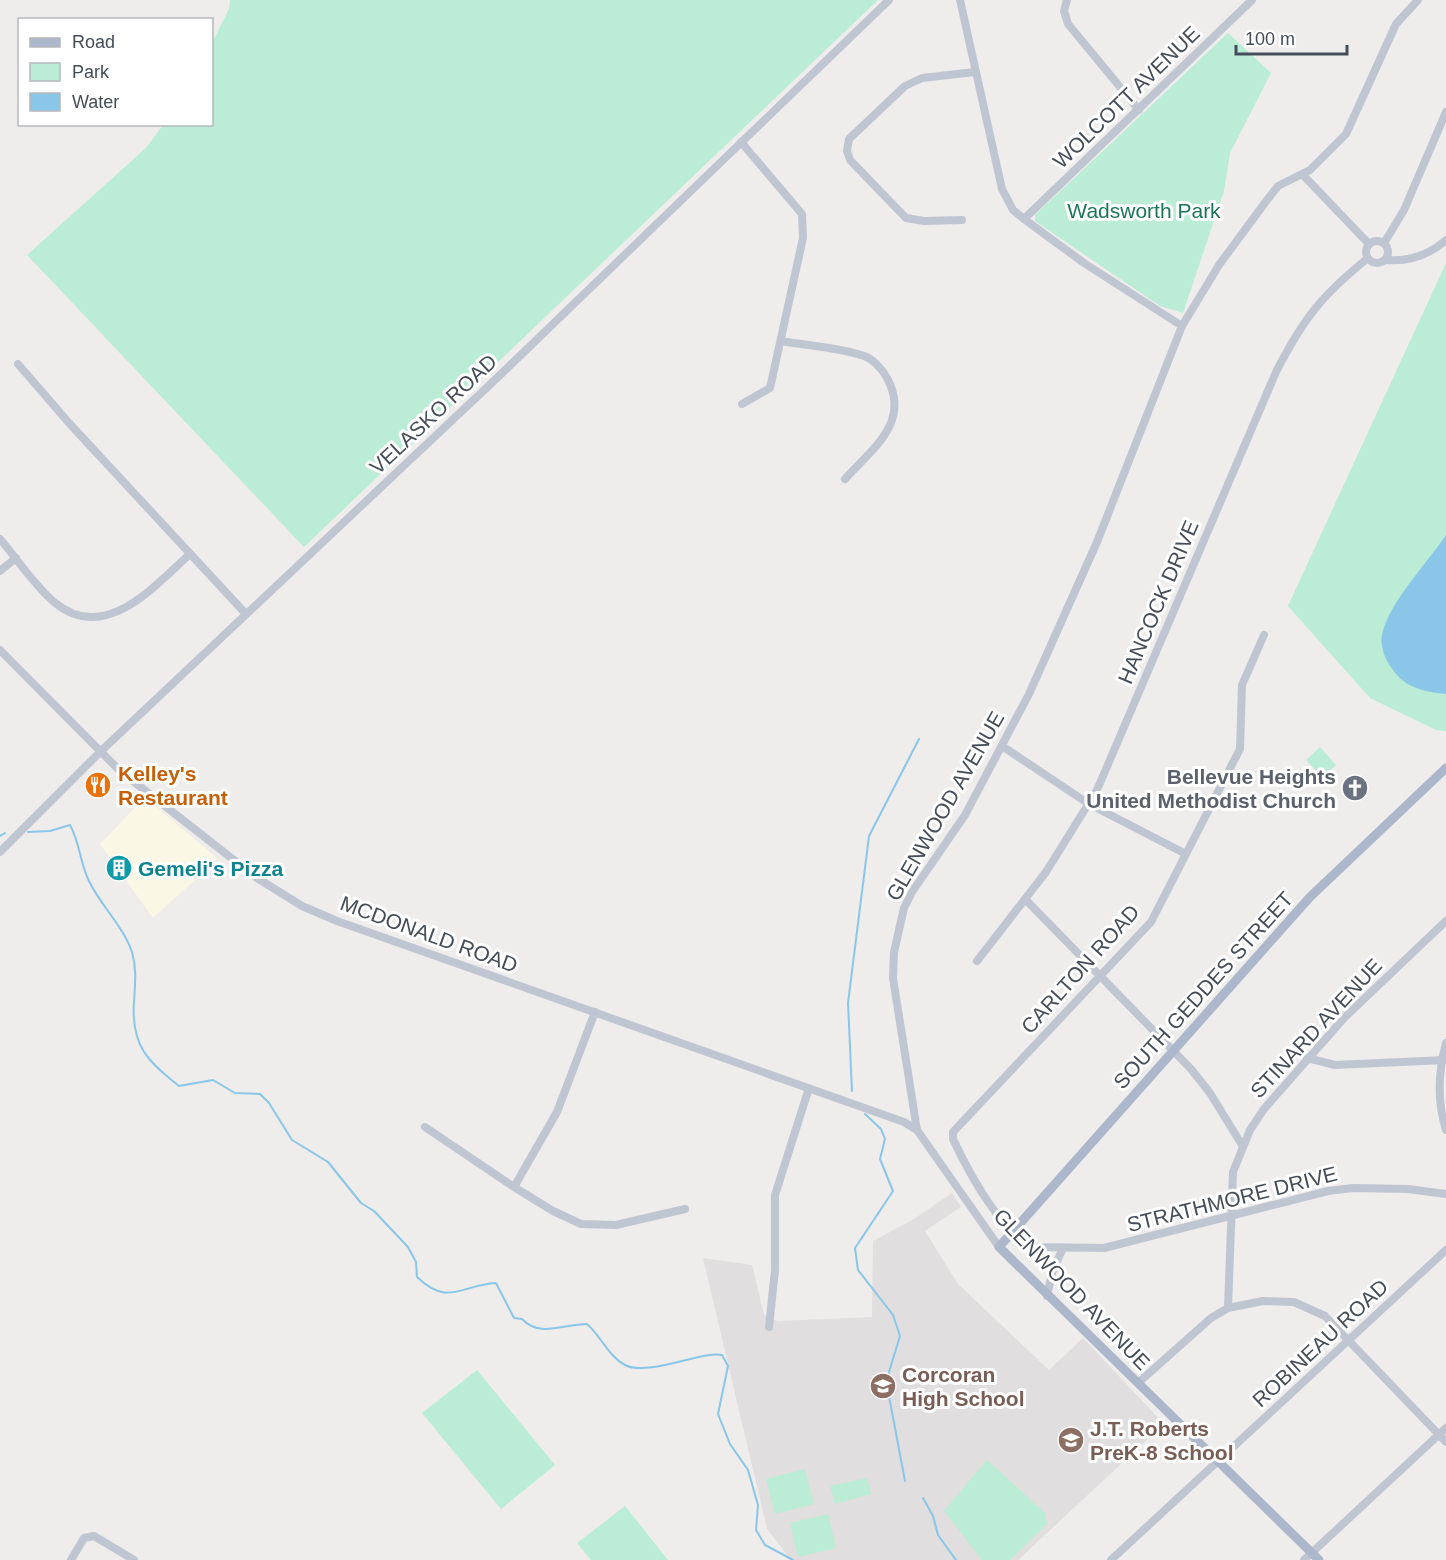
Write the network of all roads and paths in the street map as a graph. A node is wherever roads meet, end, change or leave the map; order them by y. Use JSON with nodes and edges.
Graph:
{"nodes":[{"id":1,"x":890,"y":0,"type":"edge"},
{"id":2,"x":960,"y":0,"type":"edge"},
{"id":3,"x":1067,"y":0,"type":"edge"},
{"id":4,"x":1418,"y":0,"type":"edge"},
{"id":5,"x":1249,"y":1,"type":"edge"},
{"id":6,"x":975,"y":72,"type":"junction"},
{"id":7,"x":1139,"y":110,"type":"junction"},
{"id":8,"x":1446,"y":112,"type":"edge"},
{"id":9,"x":741,"y":142,"type":"junction"},
{"id":10,"x":1302,"y":175,"type":"junction"},
{"id":11,"x":1024,"y":219,"type":"junction"},
{"id":12,"x":962,"y":220,"type":"dead end"},
{"id":13,"x":1446,"y":240,"type":"edge"},
{"id":14,"x":1384,"y":243,"type":"junction"},
{"id":15,"x":1369,"y":244,"type":"junction"},
{"id":16,"x":1368,"y":258,"type":"junction"},
{"id":17,"x":1385,"y":260,"type":"junction"},
{"id":18,"x":1182,"y":326,"type":"junction"},
{"id":19,"x":782,"y":341,"type":"junction"},
{"id":20,"x":18,"y":364,"type":"dead end"},
{"id":21,"x":742,"y":404,"type":"dead end"},
{"id":22,"x":845,"y":479,"type":"dead end"},
{"id":23,"x":0,"y":539,"type":"edge"},
{"id":24,"x":190,"y":554,"type":"junction"},
{"id":25,"x":16,"y":558,"type":"junction"},
{"id":26,"x":0,"y":571,"type":"edge"},
{"id":27,"x":246,"y":614,"type":"junction"},
{"id":28,"x":1264,"y":635,"type":"dead end"},
{"id":29,"x":0,"y":650,"type":"edge"},
{"id":30,"x":1002,"y":746,"type":"junction"},
{"id":31,"x":100,"y":752,"type":"junction"},
{"id":32,"x":1446,"y":768,"type":"edge"},
{"id":33,"x":1089,"y":804,"type":"junction"},
{"id":34,"x":0,"y":852,"type":"edge"},
{"id":35,"x":1186,"y":854,"type":"junction"},
{"id":36,"x":1025,"y":899,"type":"junction"},
{"id":37,"x":1446,"y":921,"type":"edge"},
{"id":38,"x":977,"y":961,"type":"dead end"},
{"id":39,"x":1100,"y":978,"type":"junction"},
{"id":40,"x":595,"y":1012,"type":"junction"},
{"id":41,"x":1446,"y":1043,"type":"edge"},
{"id":42,"x":1173,"y":1051,"type":"junction"},
{"id":43,"x":1307,"y":1058,"type":"junction"},
{"id":44,"x":1444,"y":1060,"type":"edge"},
{"id":45,"x":809,"y":1088,"type":"junction"},
{"id":46,"x":424,"y":1127,"type":"dead end"},
{"id":47,"x":917,"y":1130,"type":"junction"},
{"id":48,"x":1446,"y":1130,"type":"edge"},
{"id":49,"x":1242,"y":1145,"type":"junction"},
{"id":50,"x":514,"y":1187,"type":"junction"},
{"id":51,"x":1446,"y":1194,"type":"edge"},
{"id":52,"x":685,"y":1209,"type":"dead end"},
{"id":53,"x":1230,"y":1216,"type":"junction"},
{"id":54,"x":1012,"y":1232,"type":"junction"},
{"id":55,"x":999,"y":1247,"type":"junction"},
{"id":56,"x":1062,"y":1250,"type":"junction"},
{"id":57,"x":1446,"y":1250,"type":"edge"},
{"id":58,"x":1047,"y":1296,"type":"junction"},
{"id":59,"x":1228,"y":1308,"type":"junction"},
{"id":60,"x":770,"y":1327,"type":"dead end"},
{"id":61,"x":1350,"y":1340,"type":"junction"},
{"id":62,"x":1138,"y":1383,"type":"junction"},
{"id":63,"x":1446,"y":1428,"type":"edge"},
{"id":64,"x":1439,"y":1435,"type":"junction"},
{"id":65,"x":1446,"y":1442,"type":"edge"},
{"id":66,"x":1218,"y":1462,"type":"junction"},
{"id":67,"x":1315,"y":1556,"type":"edge"},
{"id":68,"x":71,"y":1560,"type":"edge"},
{"id":69,"x":134,"y":1560,"type":"edge"},
{"id":70,"x":1111,"y":1560,"type":"edge"},
{"id":71,"x":1304,"y":1560,"type":"edge"}],
"edges":[{"from":1,"to":9,"type":"street","name":"VELASKO ROAD"},
{"from":2,"to":6,"type":"street"},
{"from":3,"to":7,"type":"street"},
{"from":4,"to":10,"type":"street","name":"GLENWOOD AVENUE"},
{"from":5,"to":7,"type":"street","name":"WOLCOTT AVENUE"},
{"from":6,"to":11,"type":"street"},
{"from":6,"to":12,"type":"street"},
{"from":7,"to":11,"type":"street","name":"WOLCOTT AVENUE"},
{"from":8,"to":14,"type":"street"},
{"from":9,"to":19,"type":"street"},
{"from":9,"to":27,"type":"street","name":"VELASKO ROAD"},
{"from":10,"to":15,"type":"street"},
{"from":10,"to":18,"type":"street","name":"GLENWOOD AVENUE"},
{"from":11,"to":18,"type":"street"},
{"from":13,"to":17,"type":"street"},
{"from":14,"to":15,"type":"street"},
{"from":14,"to":17,"type":"street"},
{"from":15,"to":16,"type":"street"},
{"from":16,"to":17,"type":"street"},
{"from":16,"to":33,"type":"street","name":"HANCOCK DRIVE"},
{"from":18,"to":30,"type":"street","name":"GLENWOOD AVENUE"},
{"from":19,"to":21,"type":"street"},
{"from":19,"to":22,"type":"street"},
{"from":20,"to":24,"type":"street"},
{"from":23,"to":25,"type":"street"},
{"from":24,"to":25,"type":"street"},
{"from":24,"to":27,"type":"street"},
{"from":25,"to":26,"type":"street"},
{"from":27,"to":31,"type":"street","name":"VELASKO ROAD"},
{"from":28,"to":35,"type":"street","name":"CARLTON ROAD"},
{"from":29,"to":31,"type":"street","name":"MCDONALD ROAD"},
{"from":30,"to":33,"type":"street"},
{"from":30,"to":47,"type":"street","name":"GLENWOOD AVENUE"},
{"from":31,"to":34,"type":"street","name":"VELASKO ROAD"},
{"from":31,"to":40,"type":"street","name":"MCDONALD ROAD"},
{"from":32,"to":42,"type":"main road","name":"SOUTH GEDDES STREET"},
{"from":33,"to":35,"type":"street"},
{"from":33,"to":36,"type":"street","name":"HANCOCK DRIVE"},
{"from":35,"to":39,"type":"street","name":"CARLTON ROAD"},
{"from":36,"to":38,"type":"street","name":"HANCOCK DRIVE"},
{"from":36,"to":39,"type":"street"},
{"from":37,"to":43,"type":"street","name":"STINARD AVENUE"},
{"from":39,"to":42,"type":"street"},
{"from":39,"to":54,"type":"street","name":"CARLTON ROAD"},
{"from":40,"to":45,"type":"street","name":"MCDONALD ROAD"},
{"from":40,"to":50,"type":"street"},
{"from":41,"to":44,"type":"street"},
{"from":42,"to":49,"type":"street"},
{"from":42,"to":54,"type":"main road","name":"SOUTH GEDDES STREET"},
{"from":43,"to":44,"type":"street"},
{"from":43,"to":49,"type":"street","name":"STINARD AVENUE"},
{"from":44,"to":48,"type":"street"},
{"from":45,"to":47,"type":"street","name":"MCDONALD ROAD"},
{"from":45,"to":60,"type":"street"},
{"from":46,"to":50,"type":"street"},
{"from":47,"to":55,"type":"street","name":"GLENWOOD AVENUE"},
{"from":49,"to":53,"type":"street","name":"STINARD AVENUE"},
{"from":50,"to":52,"type":"street"},
{"from":51,"to":53,"type":"street","name":"STRATHMORE DRIVE"},
{"from":53,"to":56,"type":"street","name":"STRATHMORE DRIVE"},
{"from":53,"to":59,"type":"street","name":"STINARD AVENUE"},
{"from":54,"to":55,"type":"main road","name":"SOUTH GEDDES STREET"},
{"from":54,"to":56,"type":"street","name":"STRATHMORE DRIVE"},
{"from":55,"to":58,"type":"main road","name":"GLENWOOD AVENUE"},
{"from":56,"to":58,"type":"street"},
{"from":57,"to":61,"type":"street","name":"ROBINEAU ROAD"},
{"from":58,"to":62,"type":"main road","name":"GLENWOOD AVENUE"},
{"from":59,"to":61,"type":"street"},
{"from":59,"to":62,"type":"street"},
{"from":61,"to":64,"type":"street"},
{"from":61,"to":66,"type":"street","name":"ROBINEAU ROAD"},
{"from":62,"to":66,"type":"main road","name":"GLENWOOD AVENUE"},
{"from":63,"to":64,"type":"street"},
{"from":64,"to":65,"type":"street"},
{"from":64,"to":67,"type":"street"},
{"from":66,"to":67,"type":"main road","name":"GLENWOOD AVENUE"},
{"from":66,"to":70,"type":"street","name":"ROBINEAU ROAD"},
{"from":67,"to":71,"type":"street"},
{"from":68,"to":69,"type":"street"}]}
